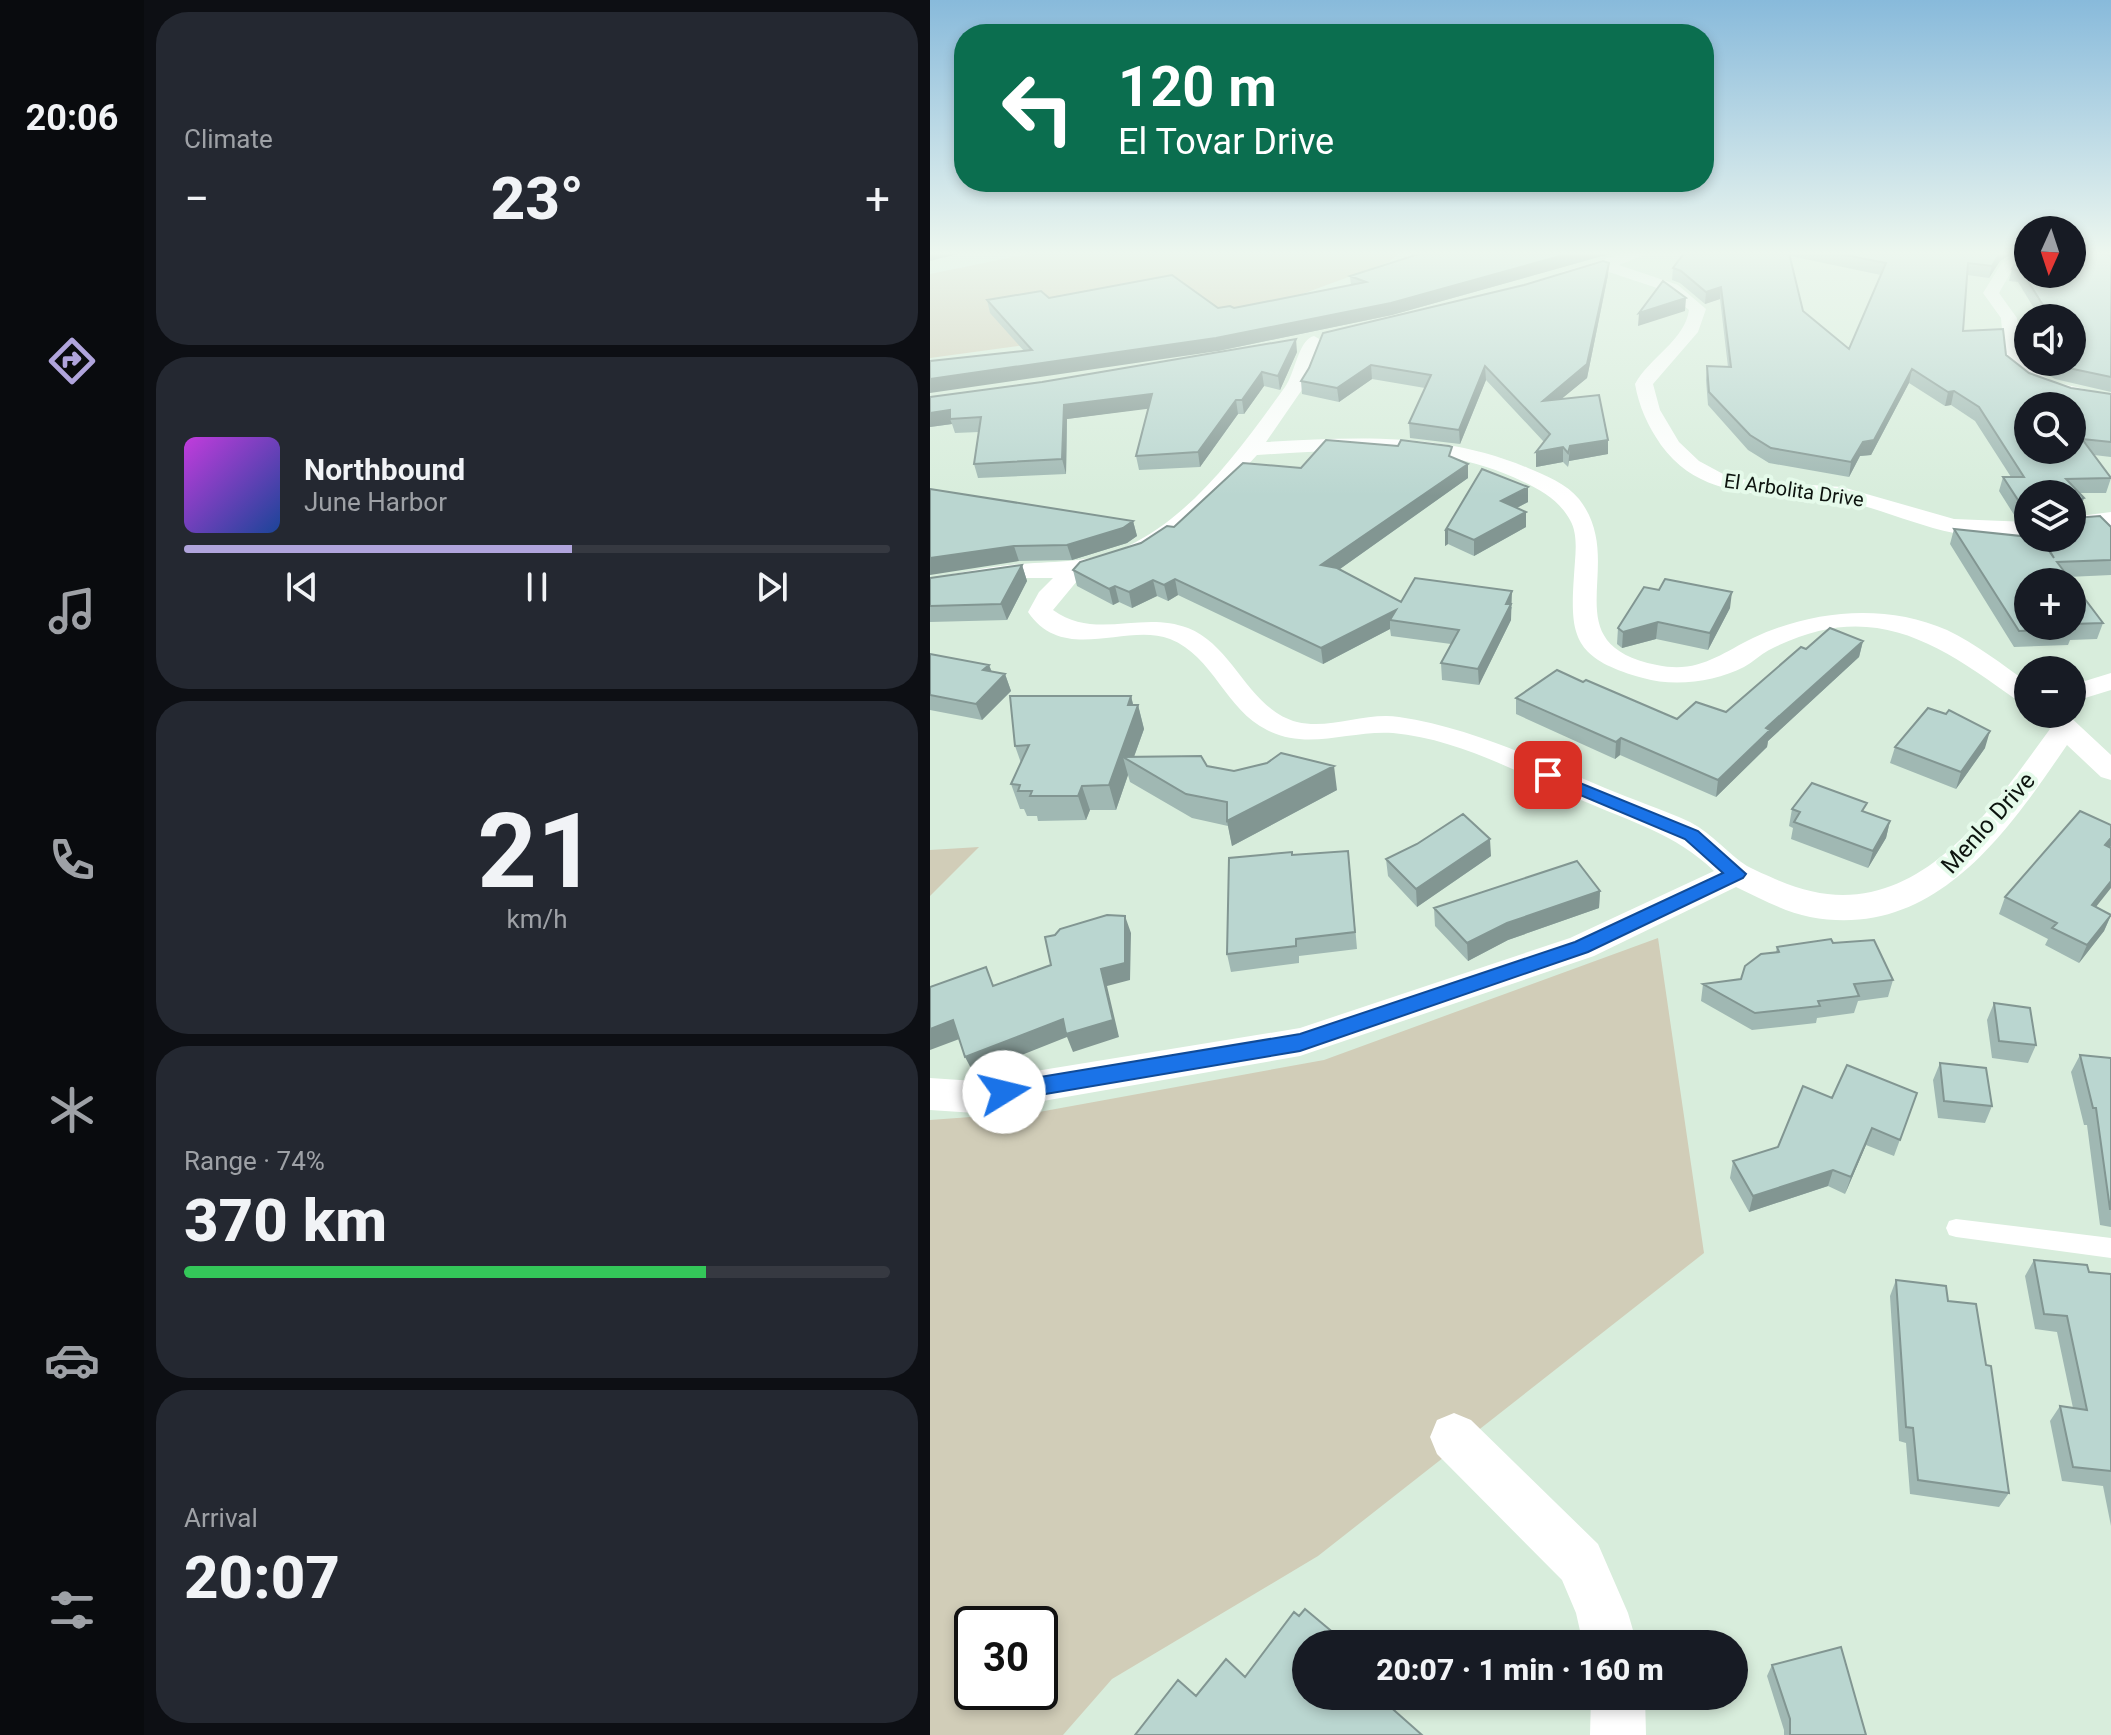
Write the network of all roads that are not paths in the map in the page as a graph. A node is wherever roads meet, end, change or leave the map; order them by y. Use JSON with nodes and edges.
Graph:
{"nodes":[{"id":1,"x":1689,"y":334,"type":"edge"},
{"id":2,"x":2011,"y":334,"type":"edge"},
{"id":3,"x":1316,"y":341,"type":"edge"},
{"id":4,"x":2111,"y":401,"type":"edge"},
{"id":5,"x":1251,"y":449,"type":"junction"},
{"id":6,"x":2111,"y":519,"type":"edge"},
{"id":7,"x":2086,"y":522,"type":"edge"},
{"id":8,"x":2014,"y":528,"type":"edge"},
{"id":9,"x":1074,"y":570,"type":"junction"},
{"id":10,"x":930,"y":585,"type":"edge"},
{"id":11,"x":2111,"y":681,"type":"edge"},
{"id":12,"x":2014,"y":685,"type":"edge"},
{"id":13,"x":2086,"y":697,"type":"edge"},
{"id":14,"x":2055,"y":728,"type":"edge"},
{"id":15,"x":2076,"y":728,"type":"edge"},
{"id":16,"x":2111,"y":771,"type":"edge"},
{"id":17,"x":1736,"y":874,"type":"junction"},
{"id":18,"x":930,"y":1094,"type":"edge"},
{"id":19,"x":1956,"y":1228,"type":"dead end"},
{"id":20,"x":2111,"y":1248,"type":"edge"},
{"id":21,"x":1454,"y":1437,"type":"dead end"},
{"id":22,"x":1606,"y":1630,"type":"edge"},
{"id":23,"x":1618,"y":1710,"type":"edge"},
{"id":24,"x":1618,"y":1735,"type":"edge"}],
"edges":[{"from":1,"to":8,"type":"street","name":"El Arbolita Drive"},
{"from":2,"to":4,"type":"street"},
{"from":3,"to":5,"type":"street"},
{"from":5,"to":9,"type":"street"},
{"from":5,"to":12,"type":"street"},
{"from":6,"to":7,"type":"street"},
{"from":9,"to":10,"type":"street"},
{"from":9,"to":17,"type":"street","name":"Menlo Drive"},
{"from":11,"to":13,"type":"street"},
{"from":14,"to":17,"type":"street","name":"Menlo Drive"},
{"from":15,"to":16,"type":"street"},
{"from":17,"to":18,"type":"street"},
{"from":19,"to":20,"type":"lane"},
{"from":21,"to":22,"type":"street"},
{"from":23,"to":24,"type":"street"}]}
